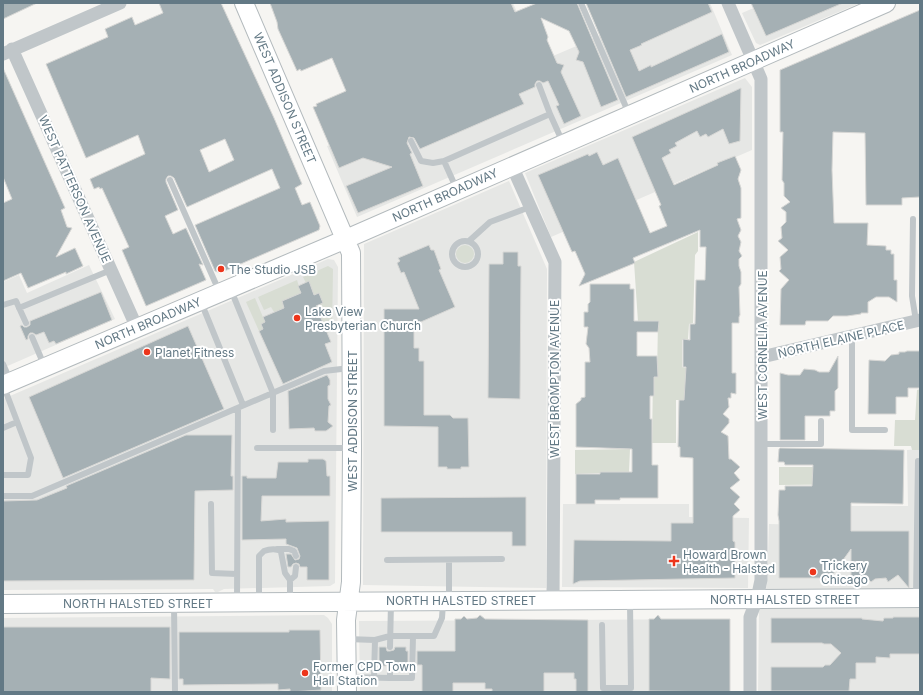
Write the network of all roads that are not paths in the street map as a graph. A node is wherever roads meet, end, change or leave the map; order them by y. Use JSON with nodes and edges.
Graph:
{"nodes":[{"id":1,"x":120,"y":3,"type":"edge"},
{"id":2,"x":244,"y":3,"type":"edge"},
{"id":3,"x":581,"y":3,"type":"edge"},
{"id":4,"x":728,"y":3,"type":"edge"},
{"id":5,"x":886,"y":3,"type":"edge"},
{"id":6,"x":8,"y":51,"type":"edge"},
{"id":7,"x":754,"y":61,"type":"junction"},
{"id":8,"x":539,"y":85,"type":"dead end"},
{"id":9,"x":550,"y":114,"type":"junction"},
{"id":10,"x":630,"y":115,"type":"junction"},
{"id":11,"x":411,"y":141,"type":"dead end"},
{"id":12,"x":564,"y":144,"type":"junction"},
{"id":13,"x":444,"y":161,"type":"junction"},
{"id":14,"x":512,"y":166,"type":"junction"},
{"id":15,"x":170,"y":180,"type":"dead end"},
{"id":16,"x":457,"y":190,"type":"junction"},
{"id":17,"x":530,"y":207,"type":"junction"},
{"id":18,"x":913,"y":219,"type":"dead end"},
{"id":19,"x":346,"y":239,"type":"junction"},
{"id":20,"x":469,"y":241,"type":"junction"},
{"id":21,"x":111,"y":270,"type":"junction"},
{"id":22,"x":225,"y":290,"type":"junction"},
{"id":23,"x":200,"y":301,"type":"junction"},
{"id":24,"x":3,"y":305,"type":"edge"},
{"id":25,"x":19,"y":308,"type":"junction"},
{"id":26,"x":918,"y":320,"type":"edge"},
{"id":27,"x":26,"y":323,"type":"dead end"},
{"id":28,"x":136,"y":328,"type":"junction"},
{"id":29,"x":852,"y":336,"type":"junction"},
{"id":30,"x":32,"y":337,"type":"dead end"},
{"id":31,"x":762,"y":357,"type":"junction"},
{"id":32,"x":3,"y":364,"type":"edge"},
{"id":33,"x":45,"y":367,"type":"junction"},
{"id":34,"x":352,"y":367,"type":"junction"},
{"id":35,"x":6,"y":384,"type":"edge"},
{"id":36,"x":273,"y":393,"type":"junction"},
{"id":37,"x":240,"y":407,"type":"junction"},
{"id":38,"x":821,"y":421,"type":"dead end"},
{"id":39,"x":17,"y":422,"type":"junction"},
{"id":40,"x":3,"y":428,"type":"edge"},
{"id":41,"x":273,"y":430,"type":"dead end"},
{"id":42,"x":885,"y":430,"type":"dead end"},
{"id":43,"x":761,"y":444,"type":"junction"},
{"id":44,"x":256,"y":448,"type":"dead end"},
{"id":45,"x":352,"y":448,"type":"junction"},
{"id":46,"x":918,"y":461,"type":"dead end"},
{"id":47,"x":3,"y":475,"type":"edge"},
{"id":48,"x":3,"y":496,"type":"edge"},
{"id":49,"x":211,"y":504,"type":"dead end"},
{"id":50,"x":277,"y":549,"type":"junction"},
{"id":51,"x":296,"y":556,"type":"dead end"},
{"id":52,"x":502,"y":559,"type":"dead end"},
{"id":53,"x":387,"y":560,"type":"dead end"},
{"id":54,"x":449,"y":560,"type":"junction"},
{"id":55,"x":296,"y":567,"type":"dead end"},
{"id":56,"x":237,"y":574,"type":"junction"},
{"id":57,"x":290,"y":580,"type":"junction"},
{"id":58,"x":918,"y":598,"type":"edge"},
{"id":59,"x":630,"y":599,"type":"junction"},
{"id":60,"x":757,"y":599,"type":"junction"},
{"id":61,"x":446,"y":600,"type":"junction"},
{"id":62,"x":553,"y":600,"type":"junction"},
{"id":63,"x":348,"y":601,"type":"junction"},
{"id":64,"x":391,"y":601,"type":"junction"},
{"id":65,"x":290,"y":602,"type":"junction"},
{"id":66,"x":174,"y":603,"type":"junction"},
{"id":67,"x":237,"y":603,"type":"junction"},
{"id":68,"x":259,"y":603,"type":"junction"},
{"id":69,"x":3,"y":604,"type":"edge"},
{"id":70,"x":602,"y":625,"type":"dead end"},
{"id":71,"x":390,"y":636,"type":"junction"},
{"id":72,"x":412,"y":636,"type":"junction"},
{"id":73,"x":346,"y":639,"type":"junction"},
{"id":74,"x":375,"y":640,"type":"junction"},
{"id":75,"x":390,"y":647,"type":"dead end"},
{"id":76,"x":390,"y":666,"type":"dead end"},
{"id":77,"x":374,"y":678,"type":"junction"},
{"id":78,"x":390,"y":678,"type":"junction"},
{"id":79,"x":347,"y":685,"type":"edge"},
{"id":80,"x":175,"y":692,"type":"edge"},
{"id":81,"x":750,"y":692,"type":"edge"}],
"edges":[{"from":1,"to":6,"type":"street"},
{"from":2,"to":19,"type":"main road","name":"WEST ADDISON STREET"},
{"from":3,"to":10,"type":"lane"},
{"from":4,"to":7,"type":"street","name":"WEST CORNELIA AVENUE"},
{"from":5,"to":7,"type":"main road","name":"NORTH BROADWAY"},
{"from":6,"to":21,"type":"street","name":"WEST PATTERSON AVENUE"},
{"from":7,"to":10,"type":"main road","name":"NORTH BROADWAY"},
{"from":7,"to":31,"type":"street","name":"WEST CORNELIA AVENUE"},
{"from":8,"to":9,"type":"lane"},
{"from":9,"to":12,"type":"lane"},
{"from":9,"to":13,"type":"lane"},
{"from":10,"to":12,"type":"main road","name":"NORTH BROADWAY"},
{"from":11,"to":13,"type":"lane"},
{"from":12,"to":14,"type":"main road","name":"NORTH BROADWAY"},
{"from":13,"to":16,"type":"lane"},
{"from":14,"to":16,"type":"main road","name":"NORTH BROADWAY"},
{"from":14,"to":17,"type":"street","name":"WEST BROMPTON AVENUE"},
{"from":15,"to":22,"type":"lane"},
{"from":16,"to":19,"type":"main road","name":"NORTH BROADWAY"},
{"from":17,"to":20,"type":"lane"},
{"from":17,"to":62,"type":"street","name":"WEST BROMPTON AVENUE"},
{"from":18,"to":26,"type":"lane"},
{"from":19,"to":22,"type":"main road","name":"NORTH BROADWAY"},
{"from":19,"to":34,"type":"main road","name":"WEST ADDISON STREET"},
{"from":20,"to":20,"type":"lane"},
{"from":21,"to":25,"type":"lane"},
{"from":21,"to":28,"type":"street","name":"WEST PATTERSON AVENUE"},
{"from":22,"to":23,"type":"main road","name":"NORTH BROADWAY"},
{"from":22,"to":36,"type":"lane"},
{"from":23,"to":28,"type":"main road","name":"NORTH BROADWAY"},
{"from":23,"to":37,"type":"lane"},
{"from":24,"to":25,"type":"lane"},
{"from":25,"to":27,"type":"lane"},
{"from":26,"to":29,"type":"street","name":"NORTH ELAINE PLACE"},
{"from":28,"to":33,"type":"main road","name":"NORTH BROADWAY"},
{"from":29,"to":31,"type":"street","name":"NORTH ELAINE PLACE"},
{"from":29,"to":42,"type":"lane"},
{"from":30,"to":33,"type":"lane"},
{"from":31,"to":43,"type":"street","name":"WEST CORNELIA AVENUE"},
{"from":32,"to":35,"type":"lane"},
{"from":33,"to":35,"type":"main road","name":"NORTH BROADWAY"},
{"from":34,"to":36,"type":"lane"},
{"from":34,"to":45,"type":"main road","name":"WEST ADDISON STREET"},
{"from":35,"to":39,"type":"lane"},
{"from":36,"to":37,"type":"lane"},
{"from":36,"to":41,"type":"lane"},
{"from":37,"to":48,"type":"lane"},
{"from":37,"to":56,"type":"lane"},
{"from":38,"to":43,"type":"lane"},
{"from":39,"to":40,"type":"lane"},
{"from":39,"to":47,"type":"lane"},
{"from":43,"to":60,"type":"street","name":"WEST CORNELIA AVENUE"},
{"from":44,"to":45,"type":"lane"},
{"from":45,"to":63,"type":"main road","name":"WEST ADDISON STREET"},
{"from":46,"to":58,"type":"lane"},
{"from":49,"to":56,"type":"lane"},
{"from":50,"to":51,"type":"lane"},
{"from":50,"to":57,"type":"lane"},
{"from":50,"to":68,"type":"lane"},
{"from":52,"to":54,"type":"lane"},
{"from":53,"to":54,"type":"lane"},
{"from":54,"to":61,"type":"lane"},
{"from":55,"to":57,"type":"lane"},
{"from":56,"to":67,"type":"lane"},
{"from":57,"to":65,"type":"lane"},
{"from":58,"to":60,"type":"main road","name":"NORTH HALSTED STREET"},
{"from":59,"to":60,"type":"main road","name":"NORTH HALSTED STREET"},
{"from":59,"to":62,"type":"main road","name":"NORTH HALSTED STREET"},
{"from":59,"to":70,"type":"lane"},
{"from":60,"to":81,"type":"street","name":"WEST CORNELIA AVENUE"},
{"from":61,"to":62,"type":"main road","name":"NORTH HALSTED STREET"},
{"from":61,"to":64,"type":"main road","name":"NORTH HALSTED STREET"},
{"from":61,"to":72,"type":"lane"},
{"from":63,"to":64,"type":"main road","name":"NORTH HALSTED STREET"},
{"from":63,"to":65,"type":"main road","name":"NORTH HALSTED STREET"},
{"from":63,"to":73,"type":"main road","name":"WEST ADDISON STREET"},
{"from":64,"to":71,"type":"lane"},
{"from":65,"to":68,"type":"main road","name":"NORTH HALSTED STREET"},
{"from":66,"to":67,"type":"main road","name":"NORTH HALSTED STREET"},
{"from":66,"to":69,"type":"main road","name":"NORTH HALSTED STREET"},
{"from":66,"to":80,"type":"lane"},
{"from":67,"to":68,"type":"main road","name":"NORTH HALSTED STREET"},
{"from":71,"to":72,"type":"lane"},
{"from":71,"to":74,"type":"lane"},
{"from":71,"to":75,"type":"lane"},
{"from":72,"to":78,"type":"lane"},
{"from":73,"to":74,"type":"lane"},
{"from":73,"to":79,"type":"main road","name":"WEST ADDISON STREET"},
{"from":74,"to":77,"type":"lane"},
{"from":76,"to":78,"type":"lane"},
{"from":77,"to":78,"type":"lane"},
{"from":77,"to":79,"type":"lane"}]}
